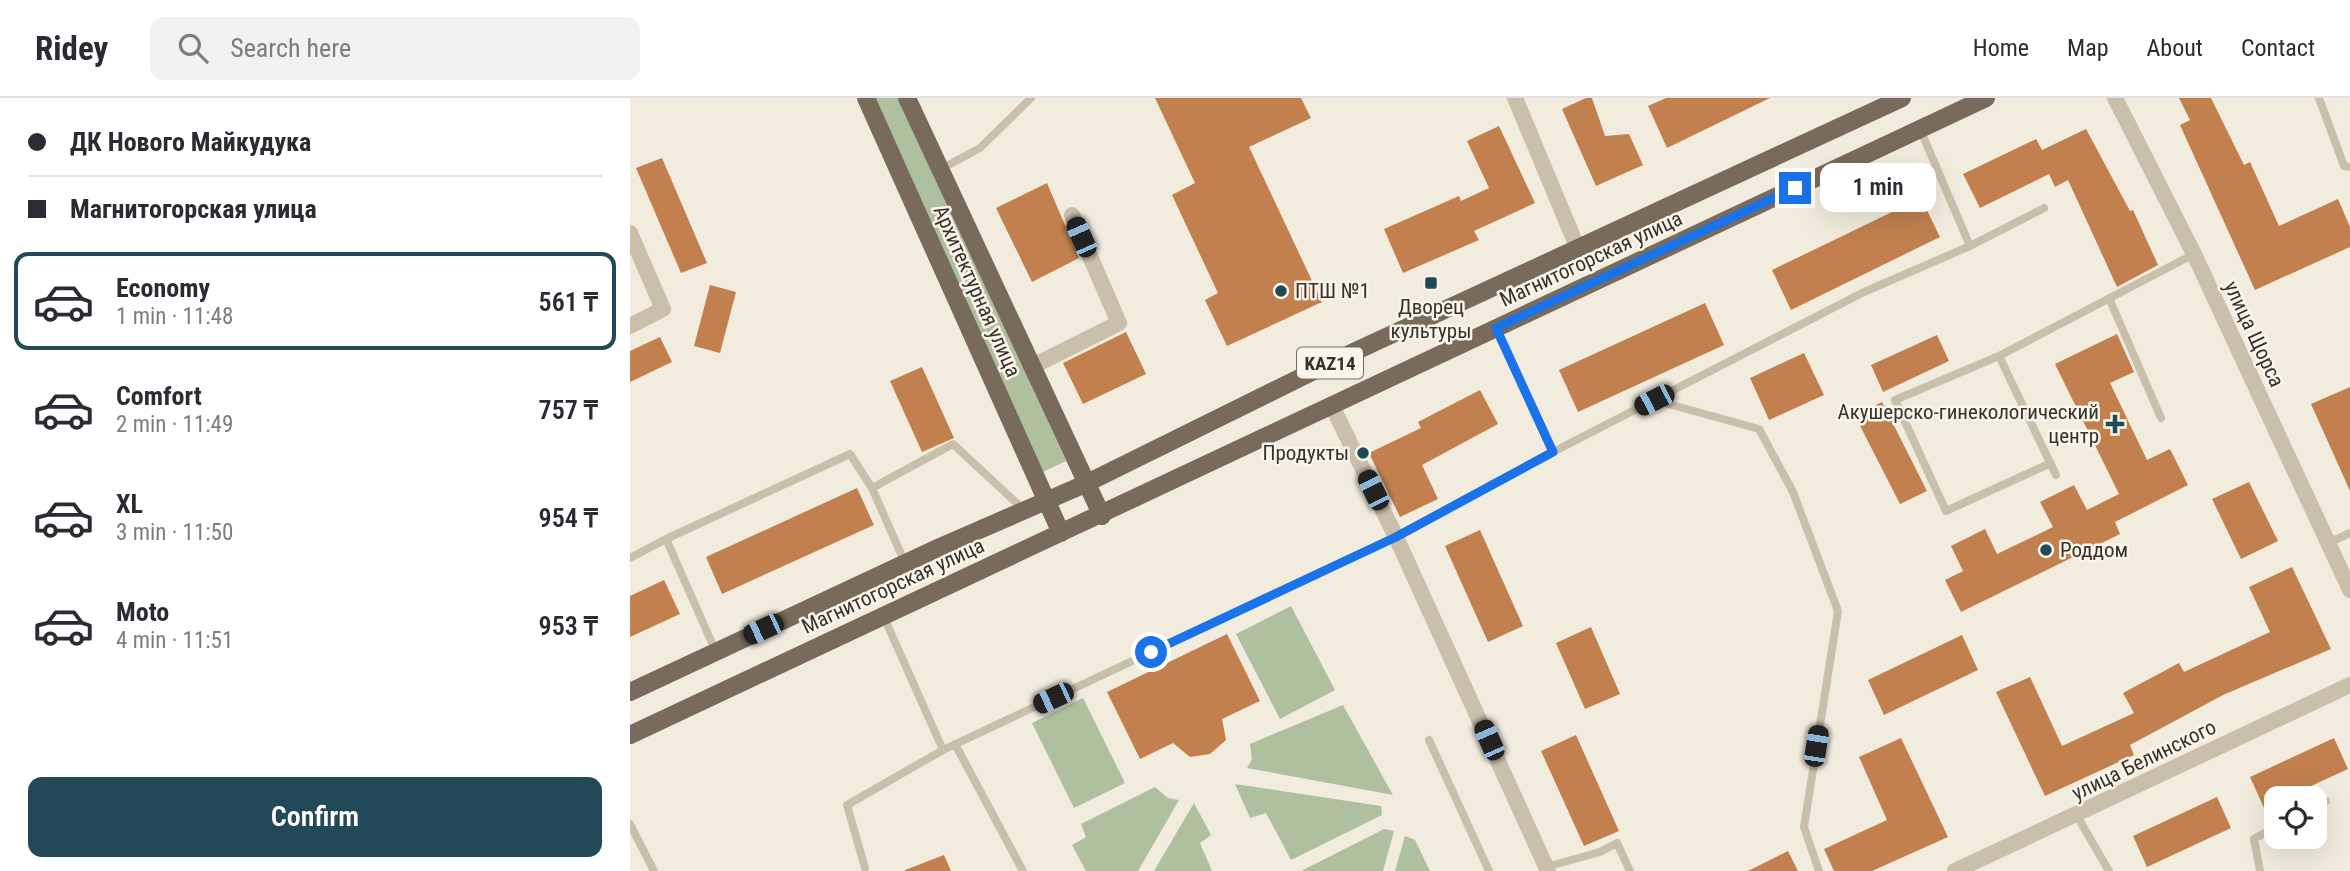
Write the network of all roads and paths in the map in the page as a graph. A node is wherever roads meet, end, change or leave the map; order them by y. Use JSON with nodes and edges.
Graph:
{"nodes":[{"id":1,"x":866,"y":98,"type":"edge"},
{"id":2,"x":907,"y":98,"type":"edge"},
{"id":3,"x":1031,"y":98,"type":"edge"},
{"id":4,"x":1515,"y":98,"type":"edge"},
{"id":5,"x":1902,"y":98,"type":"edge"},
{"id":6,"x":1986,"y":98,"type":"edge"},
{"id":7,"x":2115,"y":98,"type":"edge"},
{"id":8,"x":2319,"y":98,"type":"edge"},
{"id":9,"x":1920,"y":129,"type":"junction"},
{"id":10,"x":2350,"y":167,"type":"edge"},
{"id":11,"x":940,"y":170,"type":"junction"},
{"id":12,"x":2044,"y":208,"type":"dead end"},
{"id":13,"x":1072,"y":215,"type":"dead end"},
{"id":14,"x":630,"y":233,"type":"edge"},
{"id":15,"x":1970,"y":246,"type":"junction"},
{"id":16,"x":1578,"y":249,"type":"junction"},
{"id":17,"x":2193,"y":254,"type":"junction"},
{"id":18,"x":2109,"y":298,"type":"junction"},
{"id":19,"x":630,"y":326,"type":"edge"},
{"id":20,"x":1496,"y":328,"type":"junction"},
{"id":21,"x":1999,"y":356,"type":"junction"},
{"id":22,"x":1031,"y":367,"type":"junction"},
{"id":23,"x":1654,"y":400,"type":"junction"},
{"id":24,"x":1332,"y":406,"type":"junction"},
{"id":25,"x":2161,"y":418,"type":"dead end"},
{"id":26,"x":1553,"y":452,"type":"junction"},
{"id":27,"x":2051,"y":463,"type":"junction"},
{"id":28,"x":2056,"y":475,"type":"dead end"},
{"id":29,"x":1086,"y":484,"type":"junction"},
{"id":30,"x":872,"y":488,"type":"junction"},
{"id":31,"x":1047,"y":502,"type":"junction"},
{"id":32,"x":1025,"y":511,"type":"junction"},
{"id":33,"x":1102,"y":516,"type":"junction"},
{"id":34,"x":1061,"y":533,"type":"junction"},
{"id":35,"x":2350,"y":533,"type":"edge"},
{"id":36,"x":1396,"y":537,"type":"junction"},
{"id":37,"x":666,"y":539,"type":"junction"},
{"id":38,"x":2328,"y":543,"type":"junction"},
{"id":39,"x":630,"y":558,"type":"edge"},
{"id":40,"x":905,"y":563,"type":"junction"},
{"id":41,"x":2350,"y":590,"type":"edge"},
{"id":42,"x":883,"y":615,"type":"junction"},
{"id":43,"x":716,"y":652,"type":"junction"},
{"id":44,"x":2350,"y":685,"type":"edge"},
{"id":45,"x":630,"y":692,"type":"edge"},
{"id":46,"x":630,"y":734,"type":"edge"},
{"id":47,"x":1429,"y":740,"type":"dead end"},
{"id":48,"x":955,"y":744,"type":"junction"},
{"id":49,"x":943,"y":750,"type":"junction"},
{"id":50,"x":2077,"y":816,"type":"junction"},
{"id":51,"x":630,"y":824,"type":"edge"},
{"id":52,"x":2264,"y":833,"type":"edge"},
{"id":53,"x":1547,"y":869,"type":"edge"},
{"id":54,"x":863,"y":870,"type":"edge"},
{"id":55,"x":654,"y":871,"type":"edge"},
{"id":56,"x":1023,"y":871,"type":"edge"},
{"id":57,"x":1489,"y":871,"type":"edge"},
{"id":58,"x":1630,"y":871,"type":"edge"},
{"id":59,"x":1819,"y":871,"type":"edge"},
{"id":60,"x":1955,"y":871,"type":"edge"},
{"id":61,"x":2109,"y":871,"type":"edge"},
{"id":62,"x":2260,"y":871,"type":"edge"}],
"edges":[{"from":1,"to":31,"type":"main road","name":"Архитектурная улица"},
{"from":2,"to":11,"type":"main road","name":"Архитектурная улица"},
{"from":3,"to":11,"type":"lane"},
{"from":4,"to":16,"type":"street"},
{"from":5,"to":16,"type":"main road","name":"Магнитогорская улица","number":"KAZ14"},
{"from":6,"to":9,"type":"main road","name":"Магнитогорская улица","number":"KAZ14"},
{"from":7,"to":17,"type":"street","name":"улица Щорса"},
{"from":8,"to":10,"type":"lane"},
{"from":9,"to":15,"type":"lane"},
{"from":9,"to":20,"type":"main road","name":"Магнитогорская улица","number":"KAZ14"},
{"from":11,"to":22,"type":"main road","name":"Архитектурная улица"},
{"from":12,"to":15,"type":"lane"},
{"from":13,"to":22,"type":"street"},
{"from":14,"to":19,"type":"street"},
{"from":15,"to":23,"type":"lane"},
{"from":16,"to":29,"type":"main road","name":"Магнитогорская улица","number":"KAZ14"},
{"from":17,"to":18,"type":"lane"},
{"from":17,"to":38,"type":"street","name":"улица Щорса"},
{"from":18,"to":21,"type":"lane"},
{"from":18,"to":25,"type":"lane"},
{"from":20,"to":24,"type":"main road","name":"Магнитогорская улица","number":"KAZ14"},
{"from":20,"to":26,"type":"lane"},
{"from":21,"to":27,"type":"lane"},
{"from":21,"to":27,"type":"lane"},
{"from":22,"to":29,"type":"main road","name":"Архитектурная улица"},
{"from":23,"to":26,"type":"lane"},
{"from":23,"to":59,"type":"lane"},
{"from":24,"to":33,"type":"main road","name":"Магнитогорская улица","number":"KAZ14"},
{"from":24,"to":36,"type":"street"},
{"from":26,"to":36,"type":"lane"},
{"from":27,"to":28,"type":"lane"},
{"from":29,"to":31,"type":"main road","name":"Магнитогорская улица","number":"KAZ14"},
{"from":29,"to":33,"type":"main road"},
{"from":30,"to":32,"type":"lane"},
{"from":30,"to":37,"type":"lane"},
{"from":30,"to":40,"type":"lane"},
{"from":31,"to":32,"type":"main road","name":"Магнитогорская улица"},
{"from":31,"to":34,"type":"main road"},
{"from":32,"to":40,"type":"main road","name":"Магнитогорская улица"},
{"from":33,"to":34,"type":"main road","name":"Магнитогорская улица","number":"KAZ14"},
{"from":34,"to":42,"type":"main road","name":"Магнитогорская улица"},
{"from":35,"to":38,"type":"lane"},
{"from":36,"to":48,"type":"lane"},
{"from":36,"to":53,"type":"street"},
{"from":37,"to":39,"type":"lane"},
{"from":37,"to":43,"type":"lane"},
{"from":38,"to":41,"type":"street","name":"улица Щорса"},
{"from":40,"to":43,"type":"main road","name":"Магнитогорская улица"},
{"from":42,"to":46,"type":"main road","name":"Магнитогорская улица"},
{"from":42,"to":49,"type":"lane"},
{"from":43,"to":45,"type":"main road","name":"Магнитогорская улица"},
{"from":44,"to":50,"type":"street","name":"улица Белинского"},
{"from":47,"to":57,"type":"lane"},
{"from":48,"to":49,"type":"lane"},
{"from":48,"to":56,"type":"lane"},
{"from":49,"to":54,"type":"lane"},
{"from":50,"to":60,"type":"street","name":"улица Белинского"},
{"from":50,"to":61,"type":"lane"},
{"from":51,"to":55,"type":"lane"},
{"from":52,"to":62,"type":"lane"},
{"from":53,"to":58,"type":"lane"}]}
